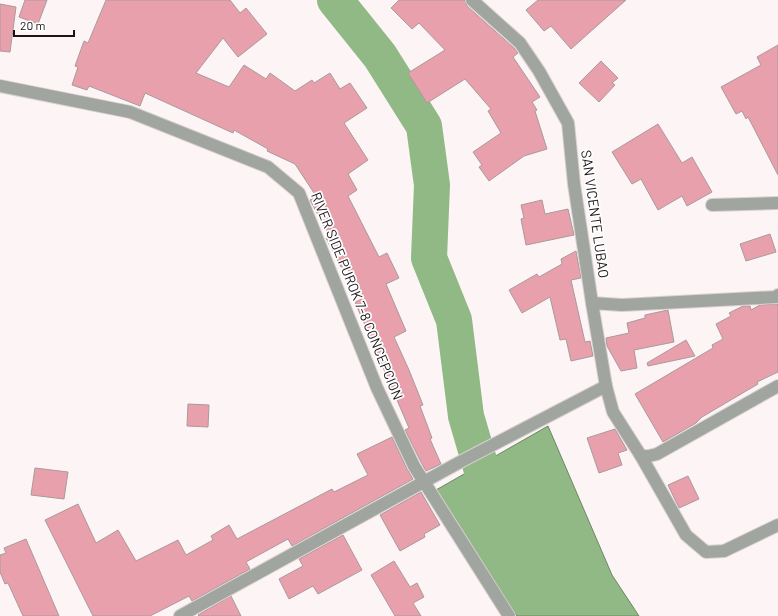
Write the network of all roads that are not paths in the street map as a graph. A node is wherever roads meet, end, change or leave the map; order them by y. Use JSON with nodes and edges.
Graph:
{"nodes":[{"id":1,"x":472,"y":0,"type":"edge"},
{"id":2,"x":0,"y":86,"type":"edge"},
{"id":3,"x":712,"y":204,"type":"dead end"},
{"id":4,"x":778,"y":204,"type":"edge"},
{"id":5,"x":778,"y":295,"type":"edge"},
{"id":6,"x":592,"y":302,"type":"junction"},
{"id":7,"x":606,"y":386,"type":"junction"},
{"id":8,"x":778,"y":386,"type":"edge"},
{"id":9,"x":642,"y":456,"type":"junction"},
{"id":10,"x":424,"y":483,"type":"junction"},
{"id":11,"x":778,"y":525,"type":"edge"},
{"id":12,"x":180,"y":616,"type":"edge"},
{"id":13,"x":509,"y":616,"type":"edge"}],
"edges":[{"from":1,"to":6,"type":"street","name":"SAN VICENTE LUBAO"},
{"from":2,"to":10,"type":"street","name":"RIVER SIDE PUROK 7-8 CONCEPCION"},
{"from":3,"to":4,"type":"street"},
{"from":5,"to":6,"type":"street"},
{"from":6,"to":7,"type":"street","name":"SAN VICENTE LUBAO"},
{"from":7,"to":9,"type":"street","name":"SAN VICENTE LUBAO"},
{"from":7,"to":10,"type":"street"},
{"from":8,"to":9,"type":"street"},
{"from":9,"to":11,"type":"street","name":"SAN VICENTE LUBAO"},
{"from":10,"to":12,"type":"street"},
{"from":10,"to":13,"type":"street","name":"RIVER SIDE PUROK 7-8 CONCEPCION"}]}
